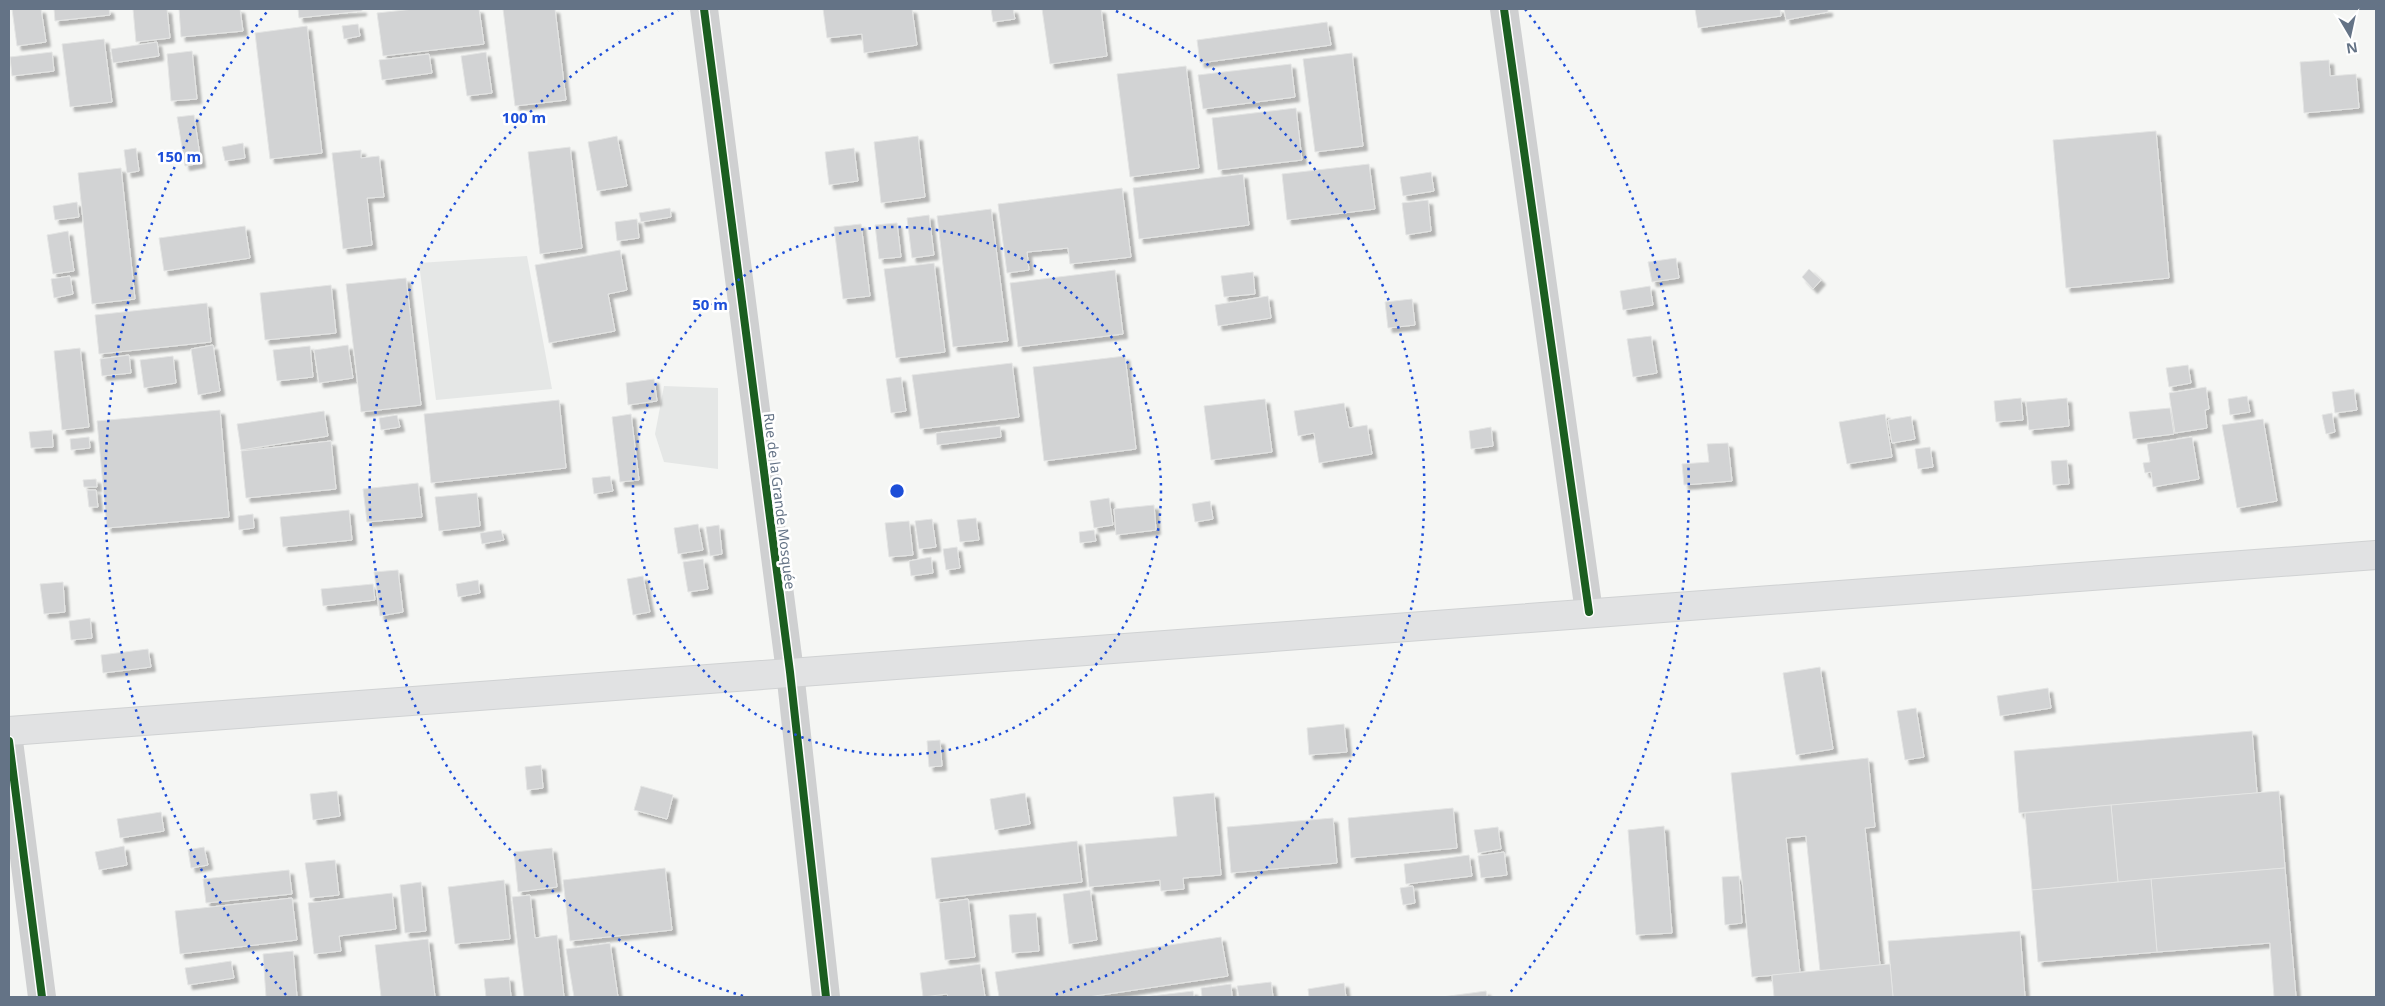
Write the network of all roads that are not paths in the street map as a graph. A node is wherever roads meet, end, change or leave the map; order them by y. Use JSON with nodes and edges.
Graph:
{"nodes":[{"id":1,"x":704,"y":9,"type":"edge"},
{"id":2,"x":1504,"y":9,"type":"edge"},
{"id":3,"x":2376,"y":554,"type":"edge"},
{"id":4,"x":1589,"y":612,"type":"junction"},
{"id":5,"x":790,"y":672,"type":"junction"},
{"id":6,"x":9,"y":731,"type":"edge"},
{"id":7,"x":9,"y":741,"type":"edge"},
{"id":8,"x":42,"y":997,"type":"edge"},
{"id":9,"x":826,"y":997,"type":"edge"}],
"edges":[{"from":1,"to":5,"type":"street","name":"Rue de la Grande Mosquée"},
{"from":2,"to":4,"type":"street"},
{"from":3,"to":4,"type":"main road"},
{"from":4,"to":5,"type":"main road"},
{"from":5,"to":6,"type":"main road"},
{"from":5,"to":9,"type":"street","name":"Rue de la Grande Mosquée"},
{"from":7,"to":8,"type":"street"}]}
